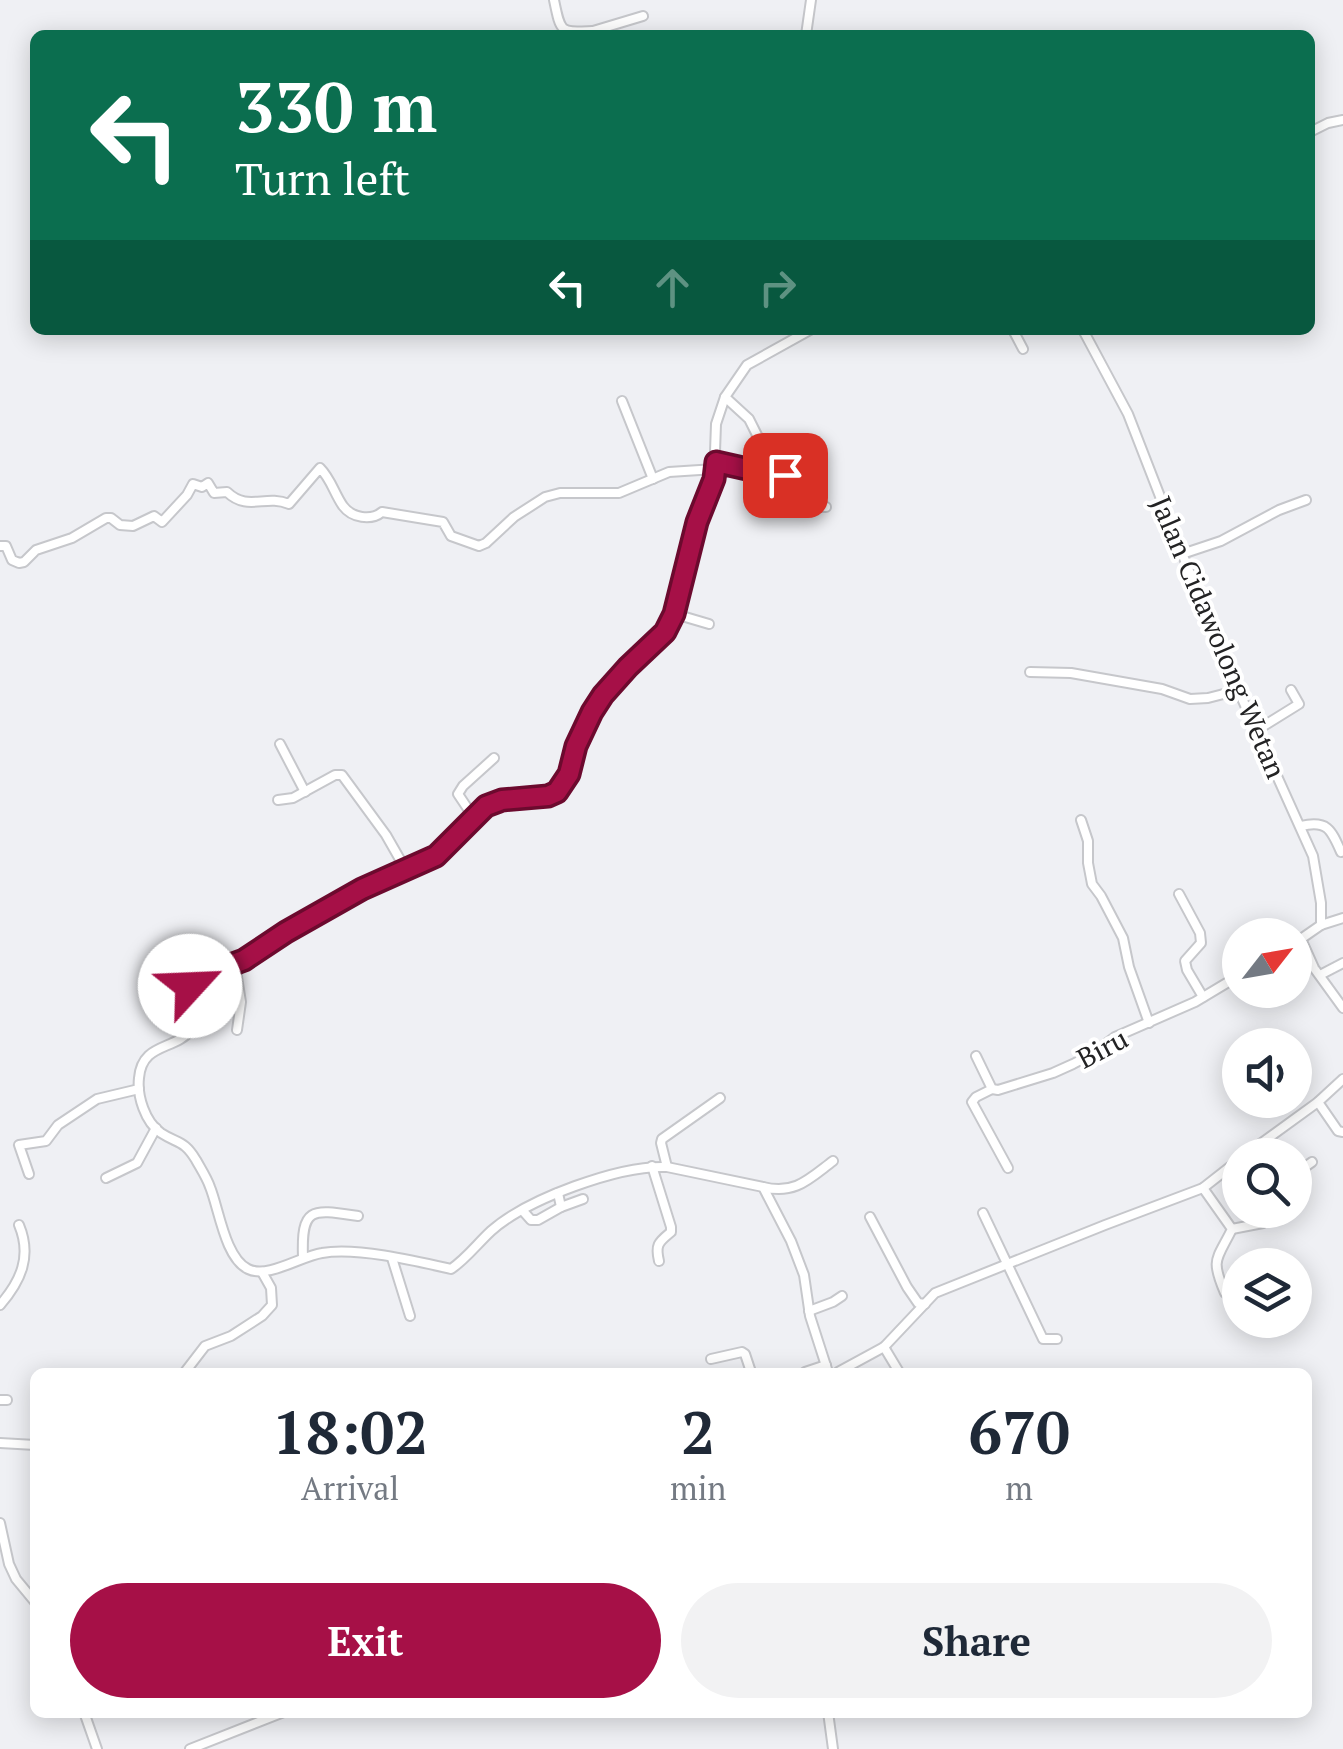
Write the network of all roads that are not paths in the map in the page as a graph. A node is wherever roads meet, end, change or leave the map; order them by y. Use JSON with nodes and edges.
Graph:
{"nodes":[{"id":1,"x":554,"y":0,"type":"edge"},
{"id":2,"x":811,"y":0,"type":"edge"},
{"id":3,"x":643,"y":16,"type":"dead end"},
{"id":4,"x":565,"y":30,"type":"edge"},
{"id":5,"x":603,"y":30,"type":"edge"},
{"id":6,"x":807,"y":30,"type":"edge"},
{"id":7,"x":1343,"y":120,"type":"edge"},
{"id":8,"x":1315,"y":130,"type":"edge"},
{"id":9,"x":801,"y":335,"type":"edge"},
{"id":10,"x":1016,"y":335,"type":"edge"},
{"id":11,"x":1086,"y":335,"type":"edge"},
{"id":12,"x":1023,"y":349,"type":"dead end"},
{"id":13,"x":726,"y":397,"type":"junction"},
{"id":14,"x":622,"y":402,"type":"dead end"},
{"id":15,"x":760,"y":441,"type":"dead end"},
{"id":16,"x":715,"y":466,"type":"junction"},
{"id":17,"x":652,"y":479,"type":"junction"},
{"id":18,"x":1306,"y":500,"type":"dead end"},
{"id":19,"x":826,"y":506,"type":"dead end"},
{"id":20,"x":0,"y":546,"type":"edge"},
{"id":21,"x":1182,"y":554,"type":"junction"},
{"id":22,"x":674,"y":614,"type":"junction"},
{"id":23,"x":709,"y":624,"type":"dead end"},
{"id":24,"x":1030,"y":672,"type":"dead end"},
{"id":25,"x":1239,"y":690,"type":"junction"},
{"id":26,"x":1291,"y":690,"type":"dead end"},
{"id":27,"x":1257,"y":730,"type":"junction"},
{"id":28,"x":280,"y":744,"type":"dead end"},
{"id":29,"x":494,"y":758,"type":"dead end"},
{"id":30,"x":305,"y":792,"type":"junction"},
{"id":31,"x":278,"y":800,"type":"dead end"},
{"id":32,"x":474,"y":818,"type":"junction"},
{"id":33,"x":1080,"y":820,"type":"dead end"},
{"id":34,"x":1300,"y":826,"type":"junction"},
{"id":35,"x":1341,"y":852,"type":"edge"},
{"id":36,"x":406,"y":870,"type":"junction"},
{"id":37,"x":1179,"y":894,"type":"dead end"},
{"id":38,"x":1343,"y":918,"type":"edge"},
{"id":39,"x":1322,"y":925,"type":"junction"},
{"id":40,"x":1312,"y":932,"type":"edge"},
{"id":41,"x":1312,"y":962,"type":"edge"},
{"id":42,"x":1343,"y":963,"type":"edge"},
{"id":43,"x":235,"y":965,"type":"junction"},
{"id":44,"x":1320,"y":975,"type":"junction"},
{"id":45,"x":1222,"y":986,"type":"edge"},
{"id":46,"x":1204,"y":998,"type":"junction"},
{"id":47,"x":1343,"y":1008,"type":"edge"},
{"id":48,"x":1149,"y":1022,"type":"junction"},
{"id":49,"x":237,"y":1030,"type":"dead end"},
{"id":50,"x":976,"y":1056,"type":"dead end"},
{"id":51,"x":1343,"y":1079,"type":"edge"},
{"id":52,"x":139,"y":1088,"type":"junction"},
{"id":53,"x":992,"y":1089,"type":"junction"},
{"id":54,"x":720,"y":1098,"type":"dead end"},
{"id":55,"x":1318,"y":1102,"type":"junction"},
{"id":56,"x":156,"y":1128,"type":"junction"},
{"id":57,"x":1343,"y":1132,"type":"edge"},
{"id":58,"x":1271,"y":1138,"type":"edge"},
{"id":59,"x":833,"y":1161,"type":"dead end"},
{"id":60,"x":652,"y":1166,"type":"junction"},
{"id":61,"x":668,"y":1167,"type":"junction"},
{"id":62,"x":1008,"y":1168,"type":"dead end"},
{"id":63,"x":29,"y":1174,"type":"dead end"},
{"id":64,"x":1222,"y":1175,"type":"edge"},
{"id":65,"x":106,"y":1178,"type":"dead end"},
{"id":66,"x":763,"y":1187,"type":"junction"},
{"id":67,"x":1203,"y":1188,"type":"junction"},
{"id":68,"x":558,"y":1193,"type":"junction"},
{"id":69,"x":583,"y":1199,"type":"dead end"},
{"id":70,"x":561,"y":1207,"type":"junction"},
{"id":71,"x":522,"y":1211,"type":"junction"},
{"id":72,"x":983,"y":1213,"type":"dead end"},
{"id":73,"x":358,"y":1216,"type":"dead end"},
{"id":74,"x":870,"y":1217,"type":"dead end"},
{"id":75,"x":19,"y":1225,"type":"dead end"},
{"id":76,"x":1237,"y":1228,"type":"edge"},
{"id":77,"x":1232,"y":1229,"type":"junction"},
{"id":78,"x":302,"y":1258,"type":"junction"},
{"id":79,"x":392,"y":1258,"type":"junction"},
{"id":80,"x":659,"y":1261,"type":"dead end"},
{"id":81,"x":1008,"y":1264,"type":"junction"},
{"id":82,"x":262,"y":1272,"type":"junction"},
{"id":83,"x":1222,"y":1284,"type":"edge"},
{"id":84,"x":842,"y":1296,"type":"dead end"},
{"id":85,"x":925,"y":1304,"type":"junction"},
{"id":86,"x":0,"y":1305,"type":"edge"},
{"id":87,"x":809,"y":1311,"type":"junction"},
{"id":88,"x":410,"y":1316,"type":"dead end"},
{"id":89,"x":1058,"y":1339,"type":"dead end"},
{"id":90,"x":884,"y":1347,"type":"junction"},
{"id":91,"x":712,"y":1359,"type":"dead end"},
{"id":92,"x":188,"y":1368,"type":"edge"},
{"id":93,"x":751,"y":1368,"type":"edge"},
{"id":94,"x":827,"y":1368,"type":"edge"},
{"id":95,"x":845,"y":1368,"type":"edge"},
{"id":96,"x":897,"y":1368,"type":"edge"},
{"id":97,"x":0,"y":1442,"type":"edge"},
{"id":98,"x":30,"y":1444,"type":"edge"},
{"id":99,"x":0,"y":1523,"type":"edge"},
{"id":100,"x":30,"y":1596,"type":"edge"},
{"id":101,"x":86,"y":1718,"type":"edge"},
{"id":102,"x":269,"y":1718,"type":"edge"},
{"id":103,"x":829,"y":1718,"type":"edge"},
{"id":104,"x":97,"y":1749,"type":"edge"},
{"id":105,"x":190,"y":1749,"type":"edge"},
{"id":106,"x":833,"y":1749,"type":"edge"}],
"edges":[{"from":1,"to":4,"type":"street"},
{"from":2,"to":6,"type":"street"},
{"from":3,"to":5,"type":"street"},
{"from":7,"to":8,"type":"street"},
{"from":9,"to":13,"type":"street"},
{"from":10,"to":12,"type":"street"},
{"from":11,"to":21,"type":"street","name":"Jalan Cidawolong Wetan"},
{"from":13,"to":15,"type":"street"},
{"from":13,"to":16,"type":"street"},
{"from":14,"to":17,"type":"street"},
{"from":16,"to":17,"type":"street"},
{"from":16,"to":19,"type":"street"},
{"from":16,"to":22,"type":"street"},
{"from":17,"to":20,"type":"street"},
{"from":18,"to":21,"type":"street"},
{"from":21,"to":25,"type":"street","name":"Jalan Cidawolong Wetan"},
{"from":22,"to":23,"type":"street"},
{"from":22,"to":32,"type":"street"},
{"from":24,"to":25,"type":"street"},
{"from":25,"to":27,"type":"street","name":"Jalan Cidawolong Wetan"},
{"from":26,"to":27,"type":"street"},
{"from":27,"to":34,"type":"street","name":"Jalan Cidawolong Wetan"},
{"from":28,"to":30,"type":"street"},
{"from":29,"to":32,"type":"street"},
{"from":30,"to":31,"type":"street"},
{"from":30,"to":36,"type":"street"},
{"from":32,"to":36,"type":"street"},
{"from":33,"to":48,"type":"street"},
{"from":34,"to":35,"type":"street"},
{"from":34,"to":39,"type":"street","name":"Jalan Cidawolong Wetan"},
{"from":36,"to":43,"type":"street"},
{"from":37,"to":46,"type":"street"},
{"from":38,"to":39,"type":"street"},
{"from":39,"to":40,"type":"street"},
{"from":41,"to":44,"type":"street"},
{"from":42,"to":44,"type":"street"},
{"from":43,"to":49,"type":"street"},
{"from":43,"to":52,"type":"street"},
{"from":44,"to":47,"type":"street"},
{"from":45,"to":46,"type":"street","name":"Biru"},
{"from":46,"to":48,"type":"street","name":"Biru"},
{"from":48,"to":53,"type":"street","name":"Biru"},
{"from":50,"to":53,"type":"street"},
{"from":51,"to":55,"type":"street"},
{"from":52,"to":56,"type":"street"},
{"from":52,"to":63,"type":"street"},
{"from":53,"to":62,"type":"street"},
{"from":54,"to":61,"type":"street"},
{"from":55,"to":57,"type":"street"},
{"from":55,"to":58,"type":"street"},
{"from":56,"to":65,"type":"street"},
{"from":56,"to":82,"type":"street"},
{"from":59,"to":66,"type":"street"},
{"from":60,"to":61,"type":"street"},
{"from":60,"to":68,"type":"street"},
{"from":60,"to":80,"type":"street"},
{"from":61,"to":66,"type":"street"},
{"from":64,"to":67,"type":"street"},
{"from":66,"to":87,"type":"street"},
{"from":67,"to":77,"type":"street"},
{"from":67,"to":81,"type":"street"},
{"from":68,"to":70,"type":"street"},
{"from":68,"to":71,"type":"street"},
{"from":69,"to":70,"type":"street"},
{"from":70,"to":71,"type":"street"},
{"from":71,"to":79,"type":"street"},
{"from":72,"to":81,"type":"street"},
{"from":73,"to":78,"type":"street"},
{"from":74,"to":85,"type":"street"},
{"from":75,"to":86,"type":"street"},
{"from":76,"to":77,"type":"street"},
{"from":77,"to":83,"type":"street"},
{"from":78,"to":79,"type":"street"},
{"from":78,"to":82,"type":"street"},
{"from":79,"to":88,"type":"street"},
{"from":81,"to":85,"type":"street"},
{"from":81,"to":89,"type":"street"},
{"from":82,"to":92,"type":"street"},
{"from":84,"to":87,"type":"street"},
{"from":85,"to":90,"type":"street"},
{"from":87,"to":94,"type":"street"},
{"from":90,"to":95,"type":"street"},
{"from":90,"to":96,"type":"street"},
{"from":91,"to":93,"type":"street"},
{"from":97,"to":98,"type":"street"},
{"from":99,"to":100,"type":"street"},
{"from":101,"to":104,"type":"street"},
{"from":102,"to":105,"type":"street"},
{"from":103,"to":106,"type":"street"}]}
